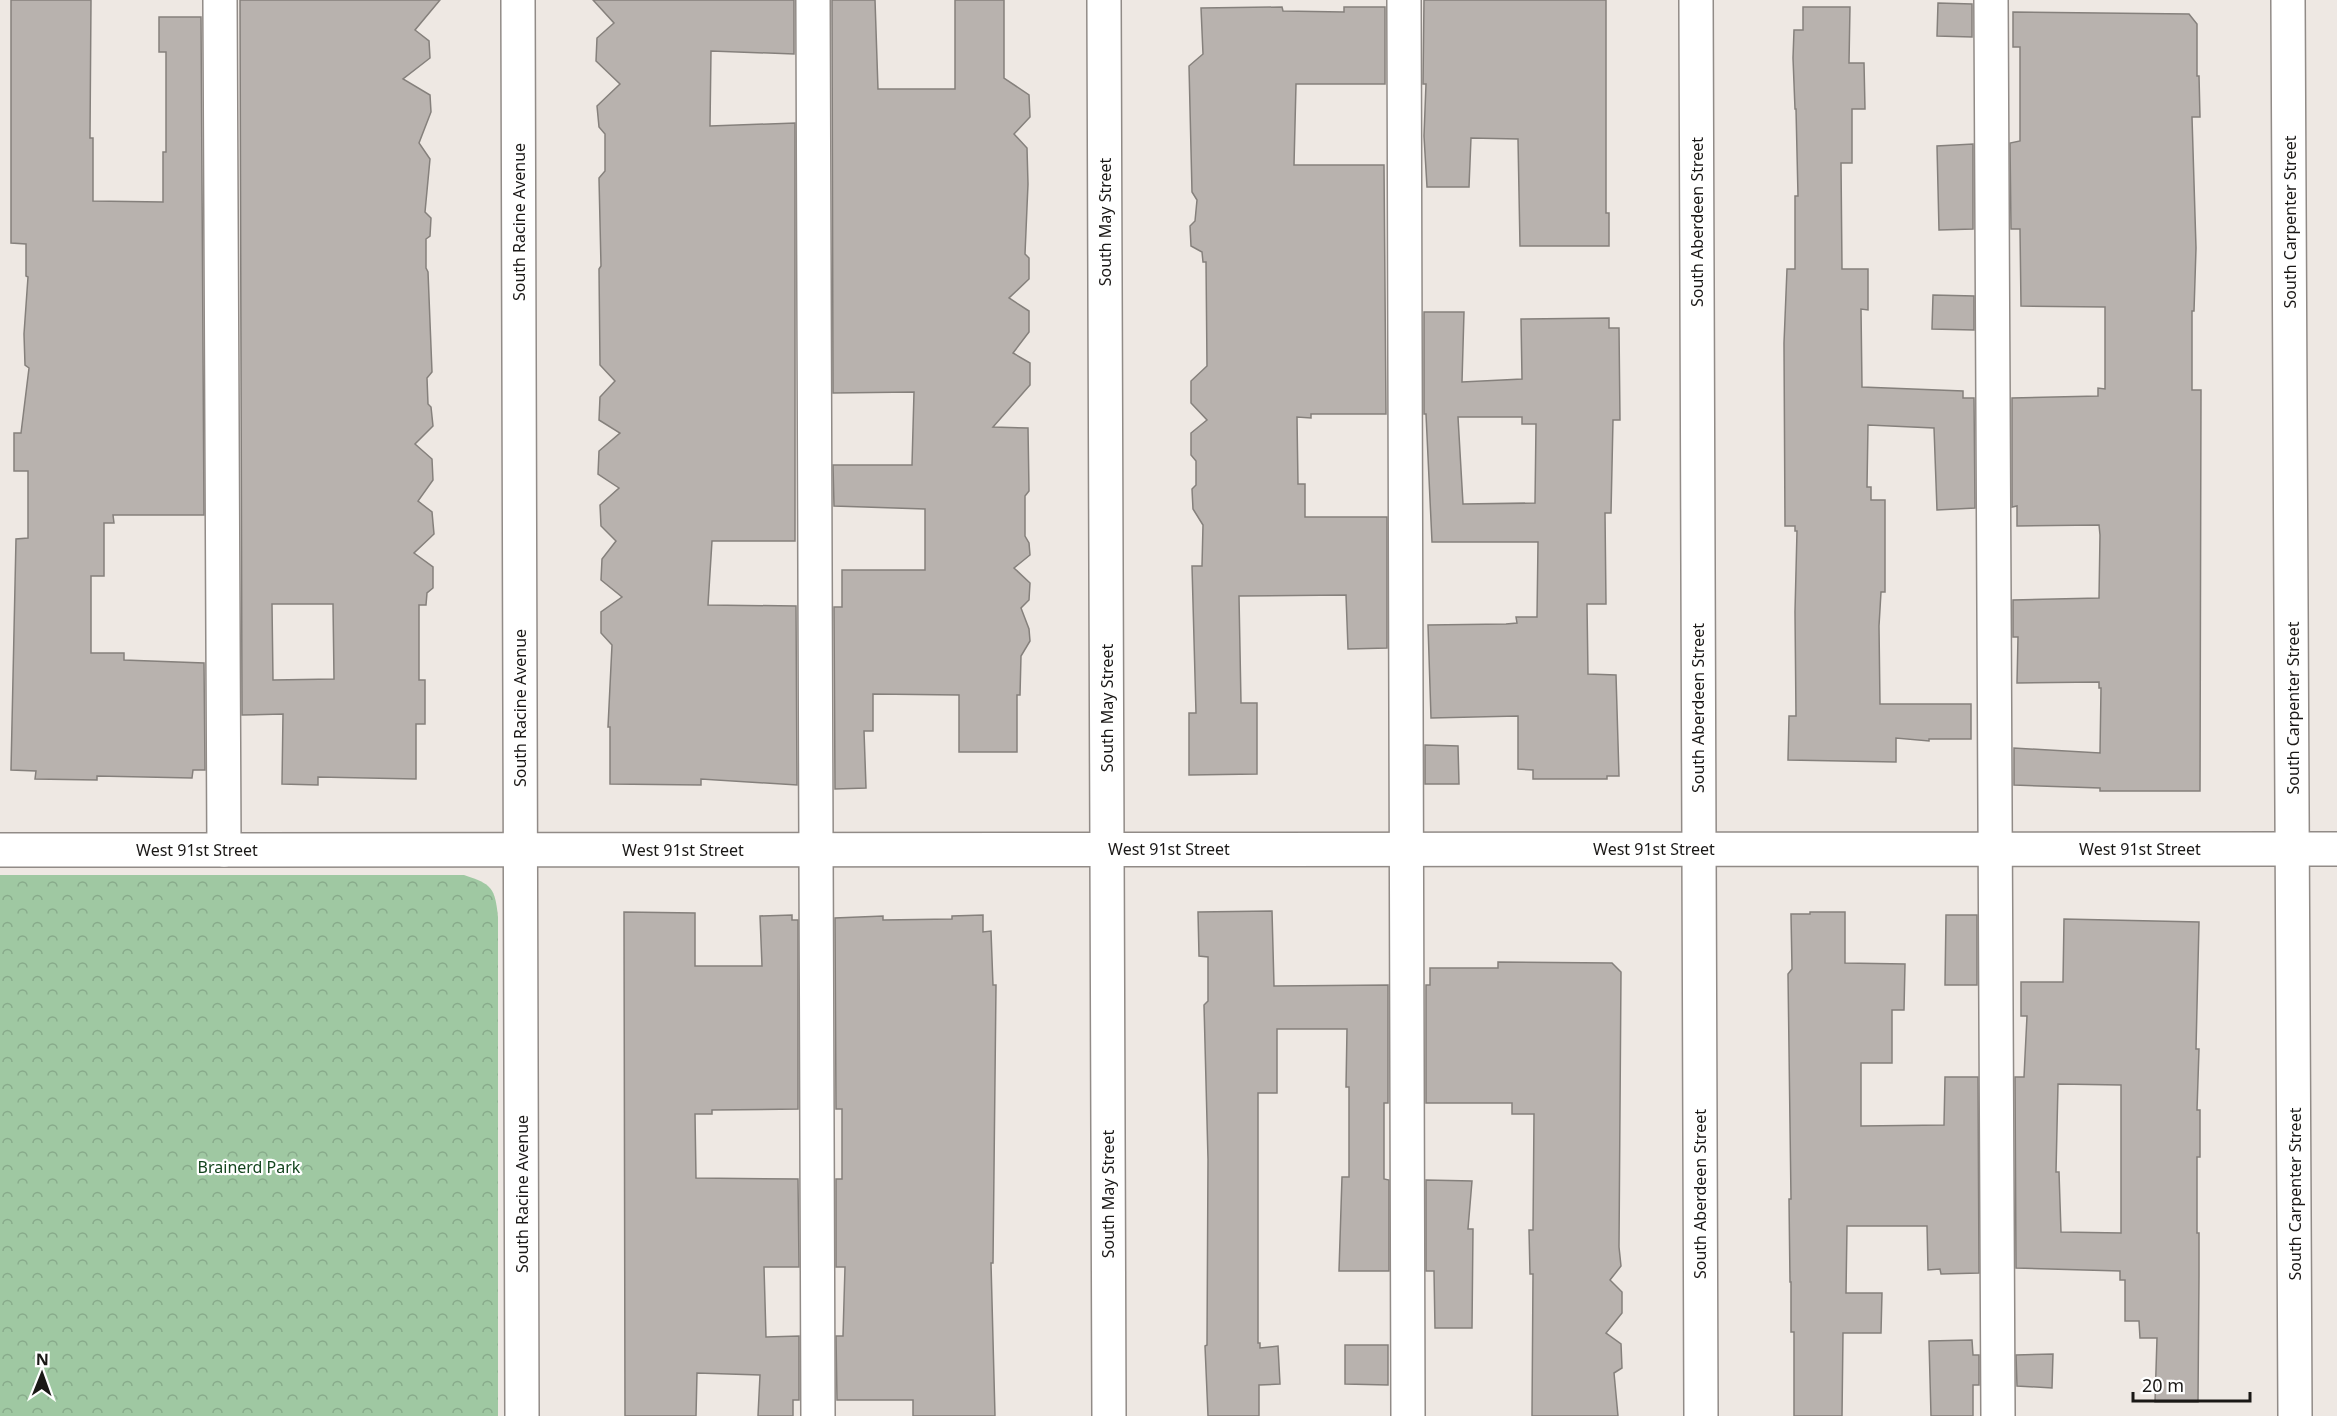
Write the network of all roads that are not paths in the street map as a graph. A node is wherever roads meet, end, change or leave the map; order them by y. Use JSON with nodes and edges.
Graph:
{"nodes":[{"id":1,"x":220,"y":0,"type":"edge"},
{"id":2,"x":518,"y":0,"type":"edge"},
{"id":3,"x":813,"y":0,"type":"edge"},
{"id":4,"x":1104,"y":0,"type":"edge"},
{"id":5,"x":1404,"y":0,"type":"edge"},
{"id":6,"x":1696,"y":0,"type":"edge"},
{"id":7,"x":1991,"y":0,"type":"edge"},
{"id":8,"x":2289,"y":0,"type":"edge"},
{"id":9,"x":818,"y":849,"type":"junction"},
{"id":10,"x":1107,"y":849,"type":"junction"},
{"id":11,"x":1407,"y":849,"type":"junction"},
{"id":12,"x":1699,"y":849,"type":"junction"},
{"id":13,"x":1995,"y":849,"type":"junction"},
{"id":14,"x":2293,"y":849,"type":"junction"},
{"id":15,"x":2337,"y":849,"type":"edge"},
{"id":16,"x":0,"y":850,"type":"edge"},
{"id":17,"x":224,"y":850,"type":"junction"},
{"id":18,"x":521,"y":850,"type":"junction"},
{"id":19,"x":522,"y":1416,"type":"edge"},
{"id":20,"x":818,"y":1416,"type":"edge"},
{"id":21,"x":1109,"y":1416,"type":"edge"},
{"id":22,"x":1408,"y":1416,"type":"edge"},
{"id":23,"x":1701,"y":1416,"type":"edge"},
{"id":24,"x":1998,"y":1416,"type":"edge"},
{"id":25,"x":2295,"y":1416,"type":"edge"}],
"edges":[{"from":1,"to":17,"type":"street"},
{"from":2,"to":18,"type":"street","name":"South Racine Avenue"},
{"from":3,"to":9,"type":"street"},
{"from":4,"to":10,"type":"street","name":"South May Street"},
{"from":5,"to":11,"type":"street"},
{"from":6,"to":12,"type":"street","name":"South Aberdeen Street"},
{"from":7,"to":13,"type":"street"},
{"from":8,"to":14,"type":"street","name":"South Carpenter Street"},
{"from":9,"to":10,"type":"street","name":"West 91st Street"},
{"from":9,"to":18,"type":"street","name":"West 91st Street"},
{"from":9,"to":20,"type":"street"},
{"from":10,"to":11,"type":"street","name":"West 91st Street"},
{"from":10,"to":21,"type":"street","name":"South May Street"},
{"from":11,"to":12,"type":"street","name":"West 91st Street"},
{"from":11,"to":22,"type":"street"},
{"from":12,"to":13,"type":"street","name":"West 91st Street"},
{"from":12,"to":23,"type":"street","name":"South Aberdeen Street"},
{"from":13,"to":14,"type":"street","name":"West 91st Street"},
{"from":13,"to":24,"type":"street"},
{"from":14,"to":15,"type":"street","name":"West 91st Street"},
{"from":14,"to":25,"type":"street","name":"South Carpenter Street"},
{"from":16,"to":17,"type":"street","name":"West 91st Street"},
{"from":17,"to":18,"type":"street","name":"West 91st Street"},
{"from":18,"to":19,"type":"street","name":"South Racine Avenue"}]}
